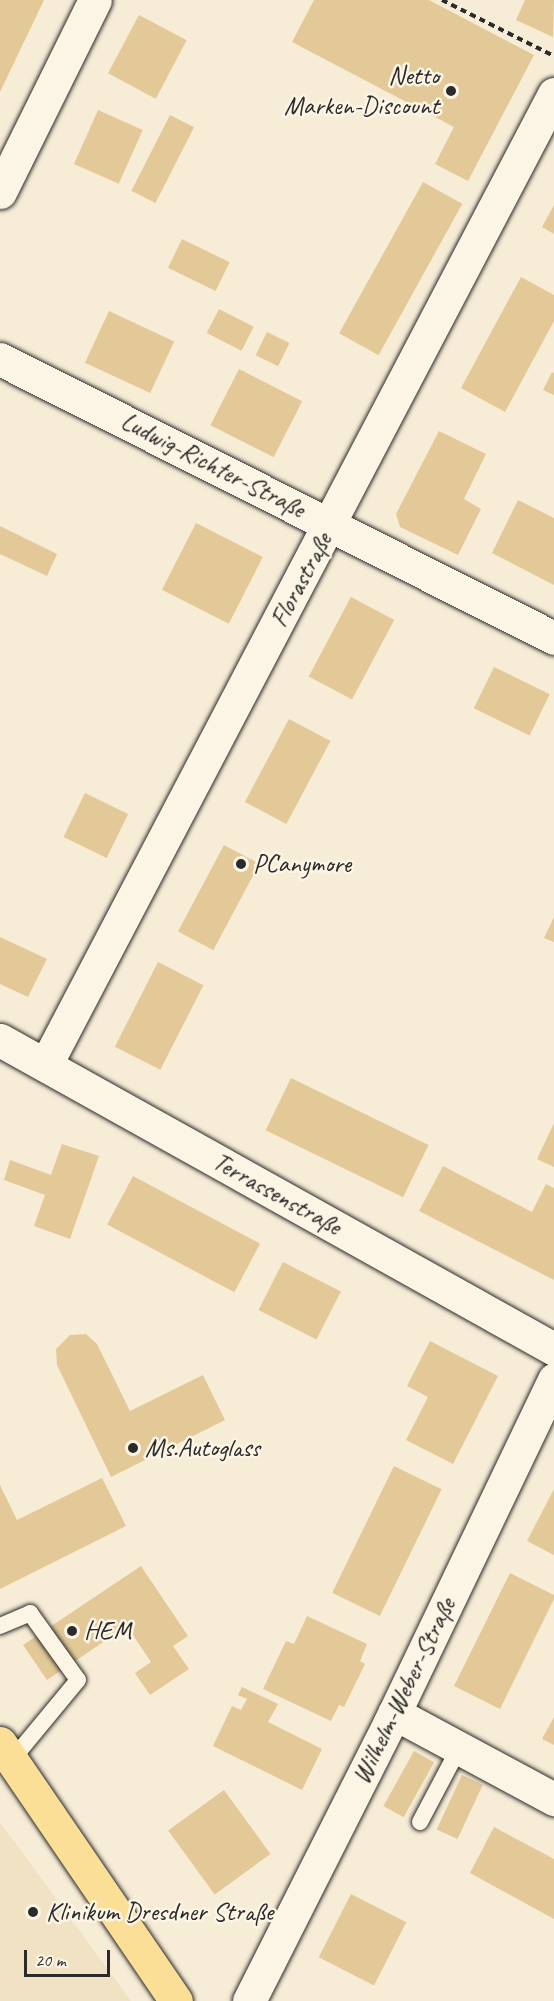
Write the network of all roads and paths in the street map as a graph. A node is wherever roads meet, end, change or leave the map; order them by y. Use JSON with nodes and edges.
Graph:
{"nodes":[{"id":1,"x":95,"y":0,"type":"edge"},
{"id":2,"x":442,"y":0,"type":"edge"},
{"id":3,"x":554,"y":56,"type":"edge"},
{"id":4,"x":554,"y":94,"type":"edge"},
{"id":5,"x":0,"y":192,"type":"edge"},
{"id":6,"x":0,"y":358,"type":"edge"},
{"id":7,"x":330,"y":524,"type":"junction"},
{"id":8,"x":554,"y":638,"type":"edge"},
{"id":9,"x":0,"y":1040,"type":"edge"},
{"id":10,"x":46,"y":1064,"type":"junction"},
{"id":11,"x":554,"y":1349,"type":"edge"},
{"id":12,"x":554,"y":1379,"type":"edge"},
{"id":13,"x":0,"y":1626,"type":"edge"},
{"id":14,"x":394,"y":1713,"type":"junction"},
{"id":15,"x":459,"y":1748,"type":"junction"},
{"id":16,"x":5,"y":1752,"type":"edge"},
{"id":17,"x":554,"y":1798,"type":"edge"},
{"id":18,"x":420,"y":1822,"type":"dead end"},
{"id":19,"x":176,"y":2001,"type":"edge"},
{"id":20,"x":249,"y":2001,"type":"edge"}],
"edges":[{"from":1,"to":5,"type":"street"},
{"from":2,"to":3,"type":"path"},
{"from":4,"to":7,"type":"street","name":"Florastraße"},
{"from":6,"to":7,"type":"street","name":"Ludwig-Richter-Straße"},
{"from":7,"to":8,"type":"street","name":"Ludwig-Richter-Straße"},
{"from":7,"to":10,"type":"street","name":"Florastraße"},
{"from":9,"to":10,"type":"street","name":"Terrassenstraße"},
{"from":10,"to":11,"type":"street","name":"Terrassenstraße"},
{"from":12,"to":14,"type":"street","name":"Wilhelm-Weber-Straße"},
{"from":13,"to":16,"type":"lane"},
{"from":14,"to":15,"type":"street"},
{"from":14,"to":20,"type":"street","name":"Wilhelm-Weber-Straße"},
{"from":15,"to":17,"type":"street"},
{"from":15,"to":18,"type":"lane"},
{"from":16,"to":19,"type":"main road"}]}
